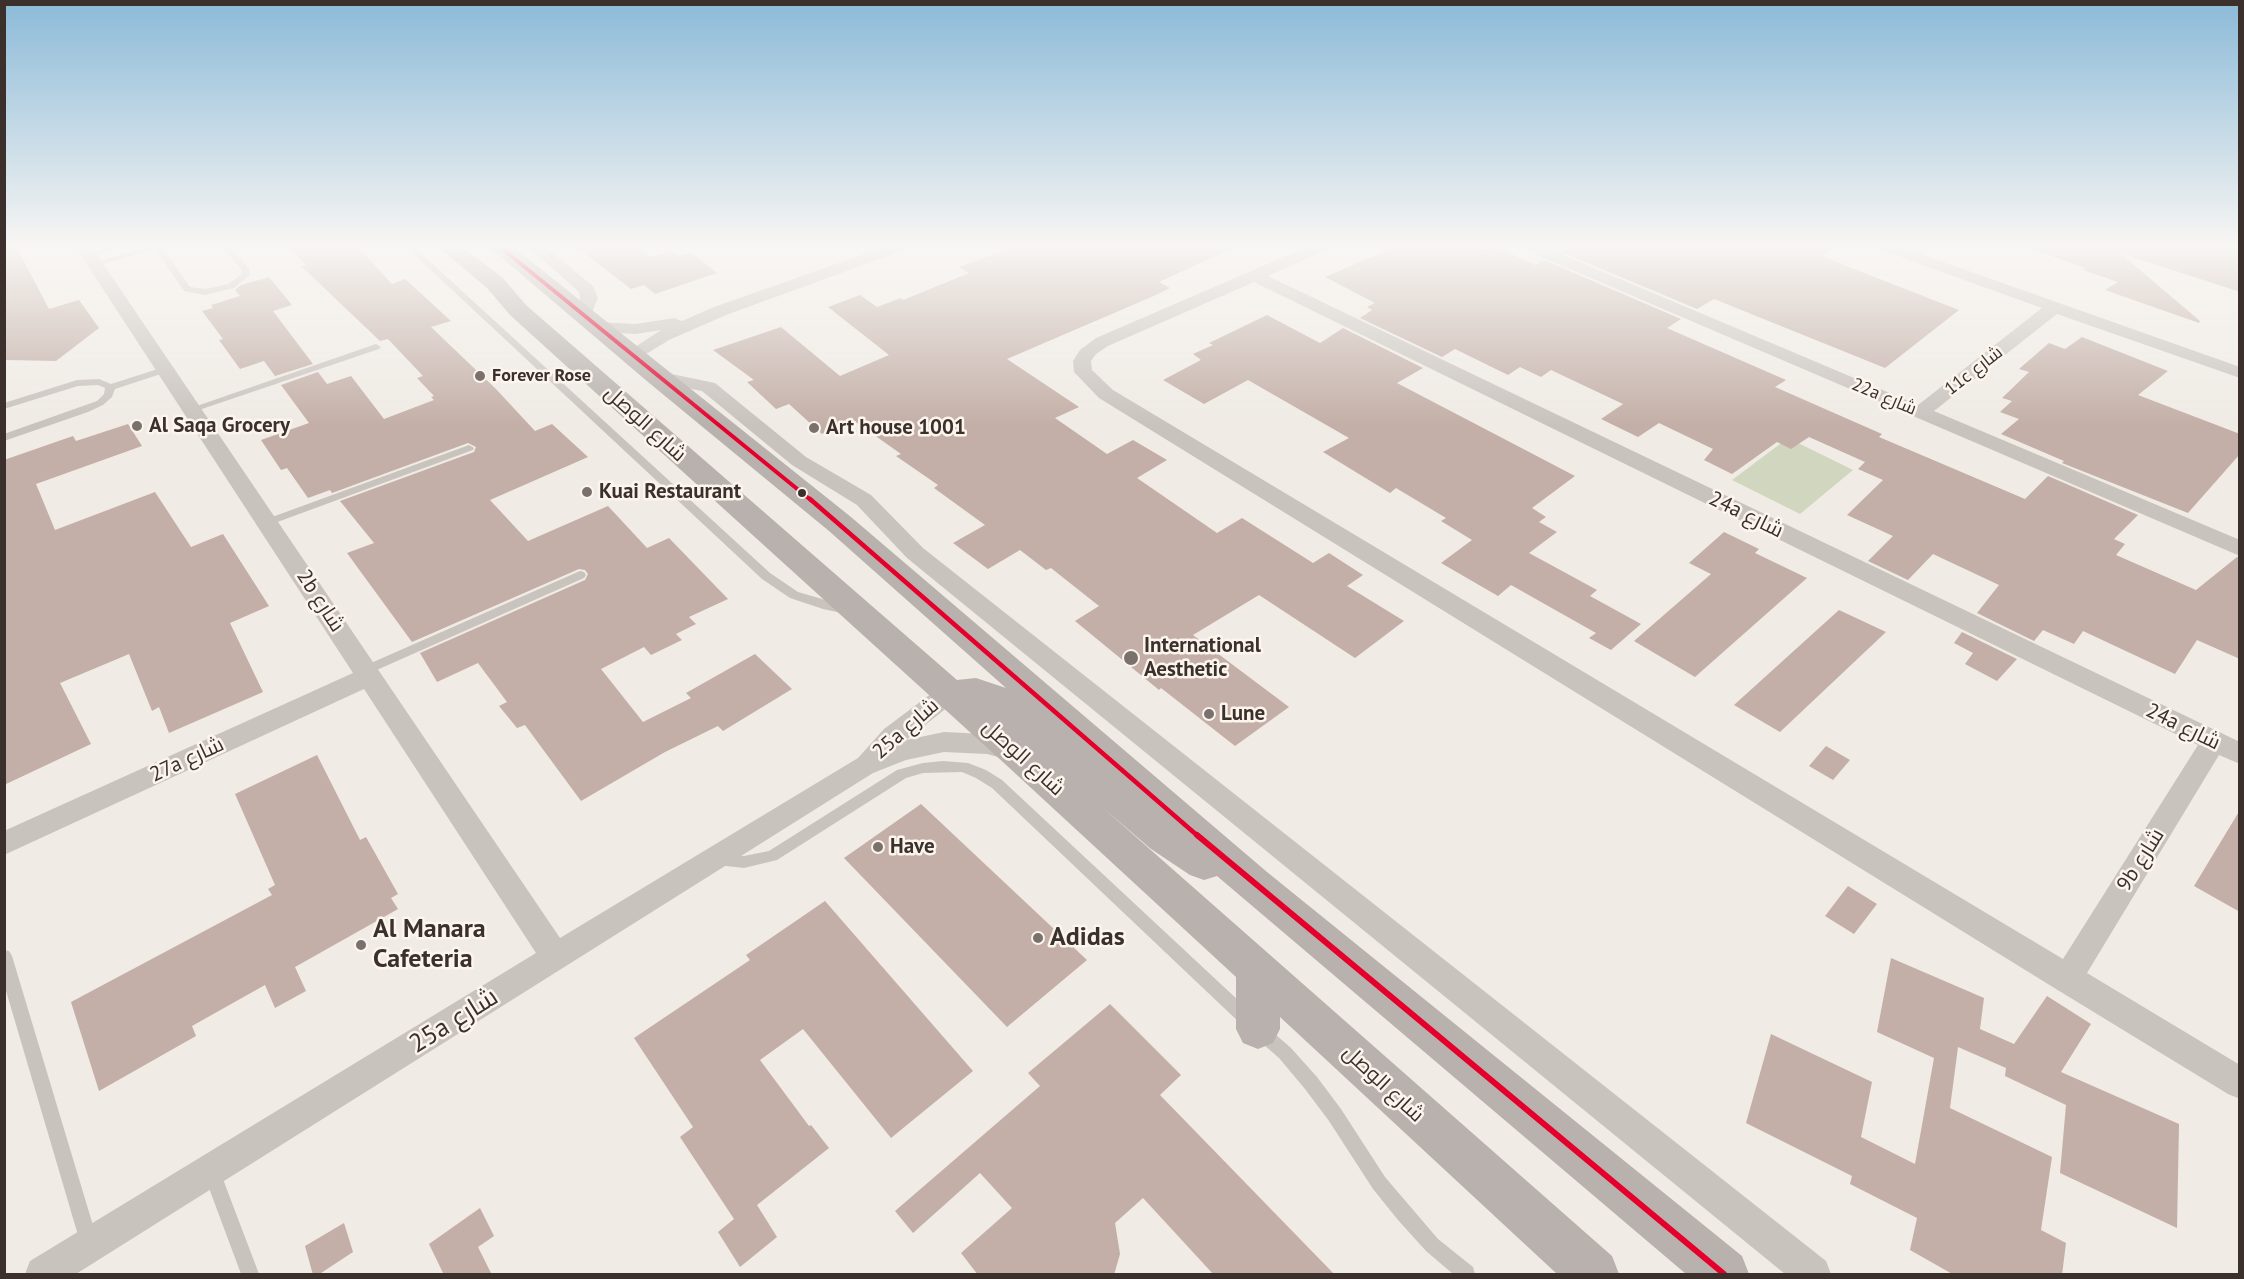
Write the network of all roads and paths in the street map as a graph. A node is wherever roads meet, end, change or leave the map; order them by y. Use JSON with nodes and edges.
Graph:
{"nodes":[{"id":1,"x":124,"y":306,"type":"edge"},
{"id":2,"x":474,"y":306,"type":"edge"},
{"id":3,"x":514,"y":306,"type":"edge"},
{"id":4,"x":534,"y":306,"type":"edge"},
{"id":5,"x":570,"y":306,"type":"edge"},
{"id":6,"x":589,"y":306,"type":"edge"},
{"id":7,"x":735,"y":306,"type":"edge"},
{"id":8,"x":1183,"y":306,"type":"edge"},
{"id":9,"x":1315,"y":306,"type":"edge"},
{"id":10,"x":1670,"y":306,"type":"edge"},
{"id":11,"x":2051,"y":306,"type":"edge"},
{"id":12,"x":2055,"y":307,"type":"junction"},
{"id":13,"x":720,"y":311,"type":"junction"},
{"id":14,"x":590,"y":322,"type":"junction"},
{"id":15,"x":376,"y":347,"type":"dead end"},
{"id":16,"x":632,"y":355,"type":"junction"},
{"id":17,"x":167,"y":369,"type":"junction"},
{"id":18,"x":2240,"y":373,"type":"edge"},
{"id":19,"x":657,"y":377,"type":"junction"},
{"id":20,"x":110,"y":387,"type":"junction"},
{"id":21,"x":4,"y":406,"type":"edge"},
{"id":22,"x":193,"y":409,"type":"junction"},
{"id":23,"x":1921,"y":412,"type":"junction"},
{"id":24,"x":4,"y":438,"type":"edge"},
{"id":25,"x":469,"y":447,"type":"dead end"},
{"id":26,"x":268,"y":522,"type":"junction"},
{"id":27,"x":2240,"y":549,"type":"edge"},
{"id":28,"x":579,"y":575,"type":"dead end"},
{"id":29,"x":855,"y":612,"type":"junction"},
{"id":30,"x":367,"y":673,"type":"junction"},
{"id":31,"x":949,"y":693,"type":"junction"},
{"id":32,"x":2214,"y":742,"type":"junction"},
{"id":33,"x":1017,"y":753,"type":"junction"},
{"id":34,"x":2240,"y":754,"type":"edge"},
{"id":35,"x":864,"y":766,"type":"junction"},
{"id":36,"x":4,"y":844,"type":"edge"},
{"id":37,"x":716,"y":859,"type":"junction"},
{"id":38,"x":1253,"y":884,"type":"junction"},
{"id":39,"x":4,"y":956,"type":"edge"},
{"id":40,"x":556,"y":958,"type":"junction"},
{"id":41,"x":1257,"y":968,"type":"junction"},
{"id":42,"x":2067,"y":979,"type":"junction"},
{"id":43,"x":1258,"y":1029,"type":"junction"},
{"id":44,"x":2240,"y":1083,"type":"edge"},
{"id":45,"x":211,"y":1169,"type":"junction"},
{"id":46,"x":90,"y":1246,"type":"junction"},
{"id":47,"x":43,"y":1275,"type":"edge"},
{"id":48,"x":250,"y":1275,"type":"edge"},
{"id":49,"x":1466,"y":1275,"type":"edge"},
{"id":50,"x":1594,"y":1275,"type":"edge"},
{"id":51,"x":1724,"y":1275,"type":"edge"},
{"id":52,"x":1813,"y":1275,"type":"edge"}],
"edges":[{"from":1,"to":17,"type":"street","name":"2b شارع"},
{"from":2,"to":29,"type":"lane"},
{"from":3,"to":29,"type":"main road","name":"شارع الوصل"},
{"from":4,"to":16,"type":"main road"},
{"from":5,"to":14,"type":"main road","name":"شارع الوصل"},
{"from":6,"to":14,"type":"street"},
{"from":7,"to":13,"type":"street"},
{"from":8,"to":42,"type":"street"},
{"from":9,"to":32,"type":"street","name":"24a شارع"},
{"from":10,"to":23,"type":"street","name":"22a شارع"},
{"from":11,"to":12,"type":"street"},
{"from":12,"to":18,"type":"street"},
{"from":12,"to":23,"type":"street","name":"11c شارع"},
{"from":13,"to":14,"type":"street"},
{"from":13,"to":16,"type":"street"},
{"from":14,"to":16,"type":"main road","name":"شارع الوصل"},
{"from":15,"to":22,"type":"lane"},
{"from":16,"to":19,"type":"main road","name":"شارع الوصل"},
{"from":17,"to":20,"type":"lane"},
{"from":17,"to":22,"type":"street","name":"2b شارع"},
{"from":19,"to":38,"type":"main road","name":"شارع الوصل"},
{"from":19,"to":52,"type":"street","name":"شارع الوصل"},
{"from":20,"to":21,"type":"lane"},
{"from":20,"to":24,"type":"lane"},
{"from":22,"to":26,"type":"street","name":"2b شارع"},
{"from":23,"to":27,"type":"street","name":"22a شارع"},
{"from":25,"to":26,"type":"lane"},
{"from":26,"to":30,"type":"street","name":"2b شارع"},
{"from":28,"to":30,"type":"lane"},
{"from":29,"to":31,"type":"main road","name":"شارع الوصل"},
{"from":30,"to":36,"type":"street","name":"27a شارع"},
{"from":30,"to":40,"type":"street","name":"2b شارع"},
{"from":31,"to":33,"type":"main road","name":"شارع الوصل"},
{"from":31,"to":35,"type":"street","name":"25a شارع"},
{"from":31,"to":38,"type":"main road"},
{"from":32,"to":34,"type":"street","name":"24a شارع"},
{"from":32,"to":42,"type":"street","name":"9b شارع"},
{"from":33,"to":35,"type":"street","name":"25a شارع"},
{"from":33,"to":41,"type":"main road","name":"شارع الوصل"},
{"from":35,"to":37,"type":"street","name":"25a شارع"},
{"from":37,"to":40,"type":"street","name":"25a شارع"},
{"from":37,"to":43,"type":"lane"},
{"from":38,"to":51,"type":"main road","name":"شارع الوصل"},
{"from":39,"to":46,"type":"lane"},
{"from":40,"to":45,"type":"street","name":"25a شارع"},
{"from":41,"to":43,"type":"main road"},
{"from":41,"to":50,"type":"main road","name":"شارع الوصل"},
{"from":42,"to":44,"type":"street"},
{"from":43,"to":49,"type":"lane"},
{"from":45,"to":46,"type":"street","name":"25a شارع"},
{"from":45,"to":48,"type":"lane"},
{"from":46,"to":47,"type":"street","name":"25a شارع"}]}
